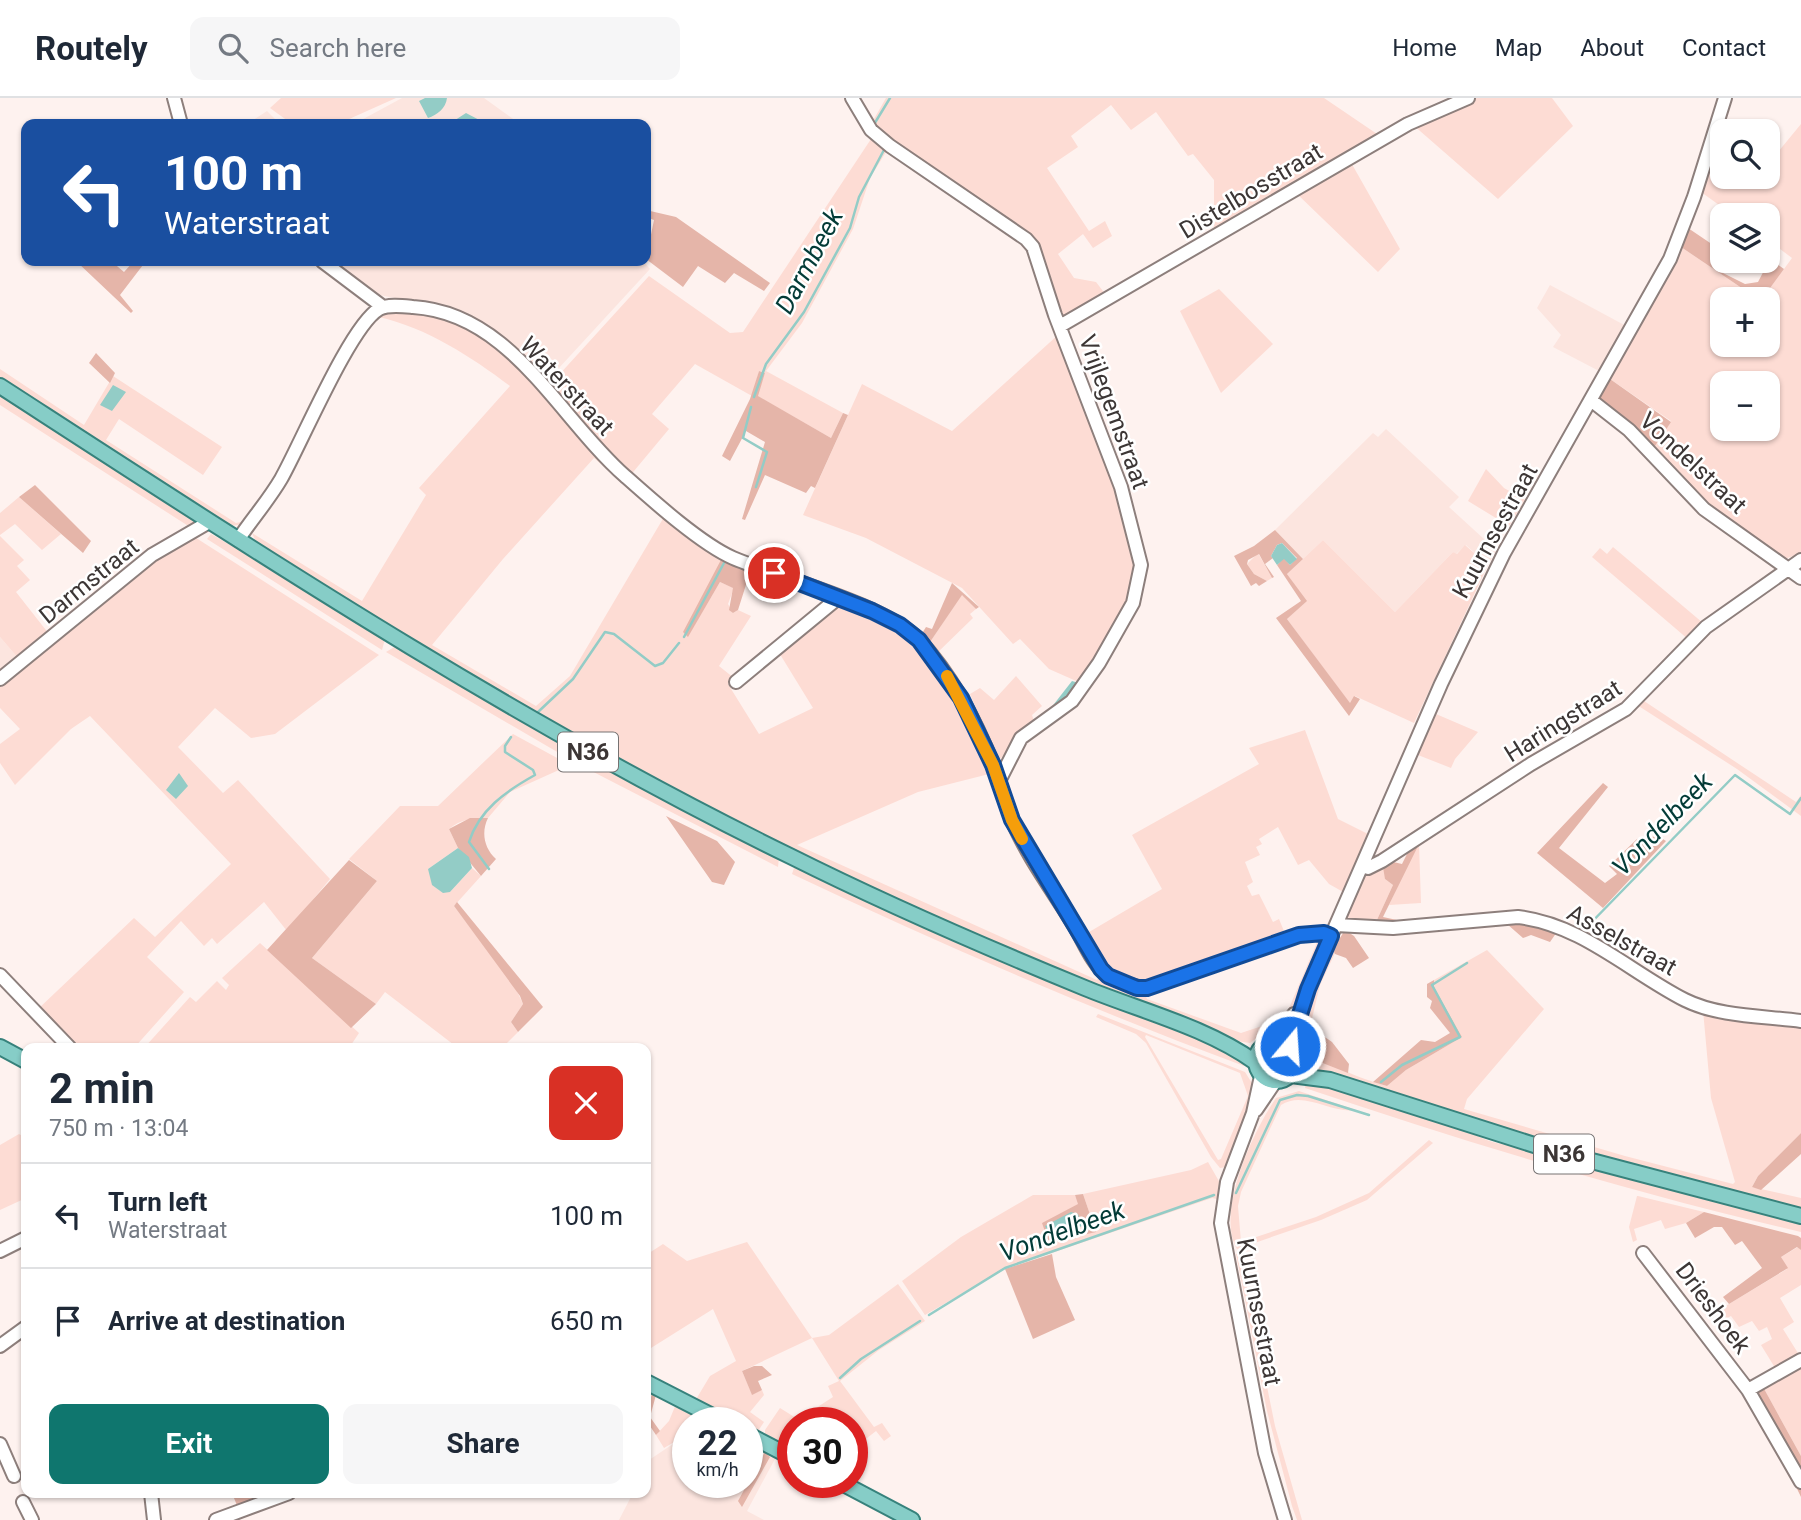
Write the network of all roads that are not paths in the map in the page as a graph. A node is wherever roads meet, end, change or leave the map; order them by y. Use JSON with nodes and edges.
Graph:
{"nodes":[{"id":1,"x":174,"y":98,"type":"edge"},
{"id":2,"x":852,"y":98,"type":"edge"},
{"id":3,"x":1468,"y":98,"type":"edge"},
{"id":4,"x":1725,"y":98,"type":"edge"},
{"id":5,"x":180,"y":119,"type":"edge"},
{"id":6,"x":329,"y":266,"type":"edge"},
{"id":7,"x":383,"y":307,"type":"junction"},
{"id":8,"x":1060,"y":326,"type":"junction"},
{"id":9,"x":0,"y":386,"type":"edge"},
{"id":10,"x":1592,"y":401,"type":"junction"},
{"id":11,"x":209,"y":522,"type":"junction"},
{"id":12,"x":238,"y":540,"type":"junction"},
{"id":13,"x":1801,"y":560,"type":"edge"},
{"id":14,"x":1787,"y":570,"type":"junction"},
{"id":15,"x":1801,"y":578,"type":"edge"},
{"id":16,"x":838,"y":598,"type":"junction"},
{"id":17,"x":0,"y":679,"type":"edge"},
{"id":18,"x":736,"y":682,"type":"dead end"},
{"id":19,"x":999,"y":781,"type":"junction"},
{"id":20,"x":1363,"y":866,"type":"junction"},
{"id":21,"x":1334,"y":931,"type":"junction"},
{"id":22,"x":0,"y":975,"type":"edge"},
{"id":23,"x":1801,"y":1021,"type":"edge"},
{"id":24,"x":1217,"y":1040,"type":"junction"},
{"id":25,"x":65,"y":1043,"type":"edge"},
{"id":26,"x":1277,"y":1044,"type":"junction"},
{"id":27,"x":0,"y":1047,"type":"edge"},
{"id":28,"x":21,"y":1058,"type":"edge"},
{"id":29,"x":1294,"y":1068,"type":"junction"},
{"id":30,"x":1264,"y":1073,"type":"junction"},
{"id":31,"x":1801,"y":1216,"type":"edge"},
{"id":32,"x":21,"y":1240,"type":"edge"},
{"id":33,"x":0,"y":1251,"type":"edge"},
{"id":34,"x":1643,"y":1253,"type":"dead end"},
{"id":35,"x":21,"y":1331,"type":"edge"},
{"id":36,"x":0,"y":1346,"type":"edge"},
{"id":37,"x":1801,"y":1360,"type":"edge"},
{"id":38,"x":651,"y":1385,"type":"edge"},
{"id":39,"x":1748,"y":1390,"type":"junction"},
{"id":40,"x":695,"y":1407,"type":"edge"},
{"id":41,"x":0,"y":1444,"type":"edge"},
{"id":42,"x":14,"y":1476,"type":"dead end"},
{"id":43,"x":1801,"y":1482,"type":"edge"},
{"id":44,"x":868,"y":1497,"type":"edge"},
{"id":45,"x":151,"y":1498,"type":"edge"},
{"id":46,"x":275,"y":1498,"type":"edge"},
{"id":47,"x":23,"y":1502,"type":"dead end"},
{"id":48,"x":32,"y":1520,"type":"edge"},
{"id":49,"x":154,"y":1520,"type":"edge"},
{"id":50,"x":216,"y":1520,"type":"edge"},
{"id":51,"x":912,"y":1520,"type":"edge"},
{"id":52,"x":1285,"y":1520,"type":"edge"}],
"edges":[{"from":1,"to":5,"type":"street"},
{"from":2,"to":8,"type":"street","name":"Vrijlegemstraat"},
{"from":3,"to":8,"type":"street","name":"Distelbosstraat"},
{"from":4,"to":10,"type":"street","name":"Kuurnsestraat"},
{"from":6,"to":7,"type":"street"},
{"from":7,"to":12,"type":"street"},
{"from":7,"to":16,"type":"street","name":"Waterstraat"},
{"from":8,"to":19,"type":"street","name":"Vrijlegemstraat"},
{"from":9,"to":11,"type":"main road","number":"N36"},
{"from":10,"to":14,"type":"street","name":"Vondelstraat"},
{"from":10,"to":20,"type":"street","name":"Kuurnsestraat"},
{"from":11,"to":12,"type":"main road","number":"N36"},
{"from":11,"to":17,"type":"street","name":"Darmstraat"},
{"from":12,"to":24,"type":"main road","number":"N36"},
{"from":13,"to":14,"type":"street","name":"Haringstraat"},
{"from":14,"to":15,"type":"street","name":"Vondelstraat"},
{"from":14,"to":20,"type":"street","name":"Haringstraat"},
{"from":16,"to":18,"type":"street"},
{"from":16,"to":19,"type":"street","name":"Waterstraat"},
{"from":19,"to":21,"type":"street","name":"Waterstraat"},
{"from":20,"to":21,"type":"street","name":"Kuurnsestraat"},
{"from":21,"to":23,"type":"street","name":"Asselstraat"},
{"from":21,"to":26,"type":"street","name":"Kuurnsestraat"},
{"from":22,"to":25,"type":"street"},
{"from":24,"to":26,"type":"main road","number":"N36"},
{"from":24,"to":30,"type":"main road","number":"N36"},
{"from":26,"to":29,"type":"main road"},
{"from":26,"to":30,"type":"main road"},
{"from":27,"to":28,"type":"main road"},
{"from":29,"to":30,"type":"main road"},
{"from":29,"to":31,"type":"main road","number":"N36"},
{"from":30,"to":52,"type":"street","name":"Kuurnsestraat"},
{"from":32,"to":33,"type":"street"},
{"from":34,"to":39,"type":"street","name":"Drieshoek"},
{"from":35,"to":36,"type":"street"},
{"from":37,"to":39,"type":"street","name":"Drieshoek"},
{"from":38,"to":40,"type":"main road"},
{"from":39,"to":43,"type":"street","name":"Drieshoek"},
{"from":41,"to":42,"type":"street"},
{"from":44,"to":51,"type":"main road"},
{"from":45,"to":49,"type":"street"},
{"from":46,"to":50,"type":"street"},
{"from":47,"to":48,"type":"street"}]}
